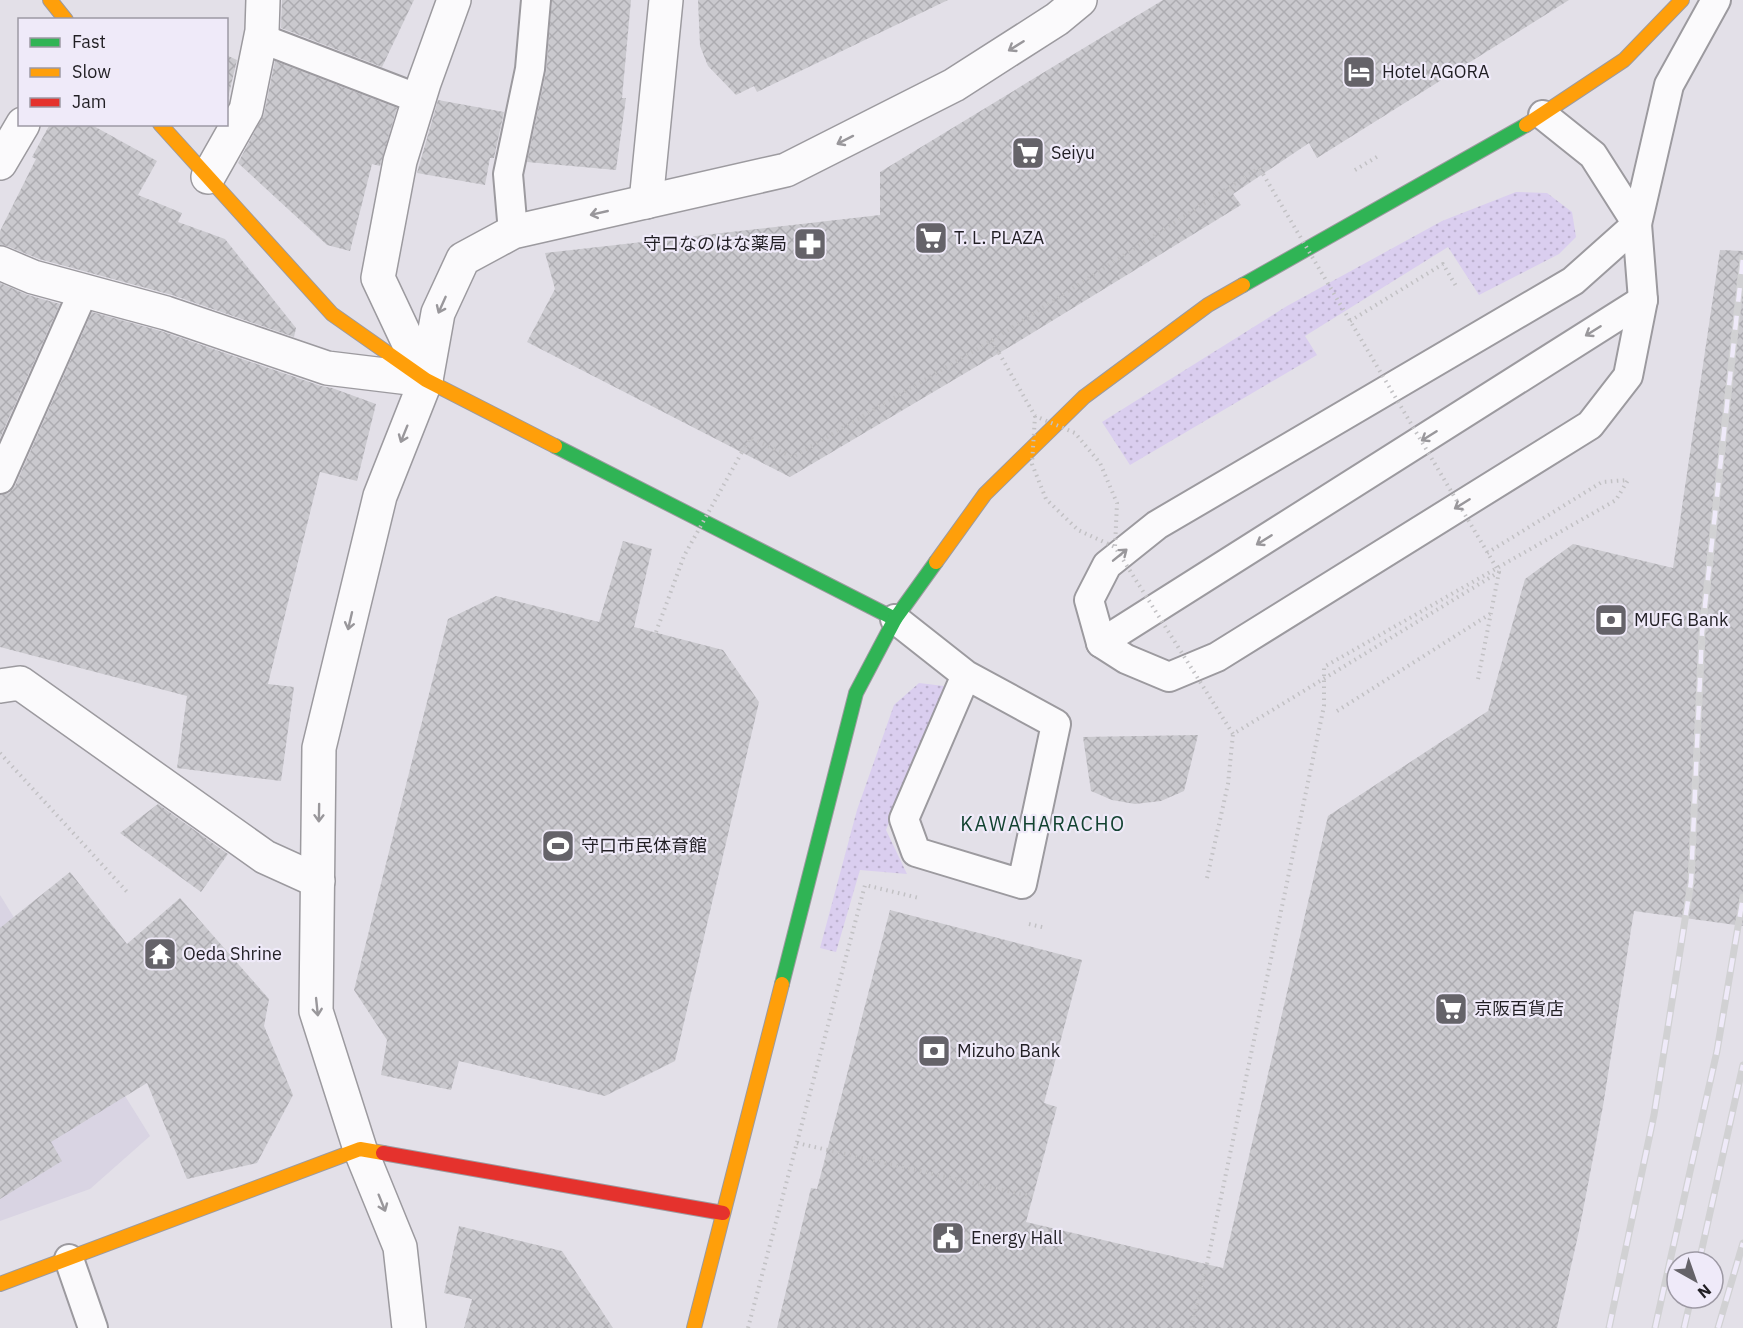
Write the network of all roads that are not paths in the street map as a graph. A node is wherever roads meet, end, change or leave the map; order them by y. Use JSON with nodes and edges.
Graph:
{"nodes":[{"id":1,"x":50,"y":0,"type":"edge"},
{"id":2,"x":263,"y":0,"type":"edge"},
{"id":3,"x":454,"y":0,"type":"edge"},
{"id":4,"x":536,"y":0,"type":"edge"},
{"id":5,"x":666,"y":0,"type":"edge"},
{"id":6,"x":1682,"y":0,"type":"edge"},
{"id":7,"x":1716,"y":0,"type":"edge"},
{"id":8,"x":1061,"y":6,"type":"edge"},
{"id":9,"x":64,"y":18,"type":"edge"},
{"id":10,"x":260,"y":38,"type":"junction"},
{"id":11,"x":419,"y":99,"type":"junction"},
{"id":12,"x":1543,"y":115,"type":"junction"},
{"id":13,"x":21,"y":126,"type":"edge"},
{"id":14,"x":162,"y":126,"type":"edge"},
{"id":15,"x":0,"y":163,"type":"edge"},
{"id":16,"x":208,"y":177,"type":"junction"},
{"id":17,"x":646,"y":202,"type":"junction"},
{"id":18,"x":1637,"y":224,"type":"junction"},
{"id":19,"x":513,"y":232,"type":"junction"},
{"id":20,"x":0,"y":263,"type":"edge"},
{"id":21,"x":84,"y":290,"type":"junction"},
{"id":22,"x":1643,"y":300,"type":"junction"},
{"id":23,"x":426,"y":380,"type":"junction"},
{"id":24,"x":0,"y":479,"type":"edge"},
{"id":25,"x":895,"y":620,"type":"junction"},
{"id":26,"x":1101,"y":643,"type":"junction"},
{"id":27,"x":966,"y":675,"type":"junction"},
{"id":28,"x":0,"y":686,"type":"edge"},
{"id":29,"x":318,"y":881,"type":"junction"},
{"id":30,"x":360,"y":1149,"type":"junction"},
{"id":31,"x":723,"y":1214,"type":"junction"},
{"id":32,"x":69,"y":1259,"type":"junction"},
{"id":33,"x":0,"y":1284,"type":"edge"},
{"id":34,"x":93,"y":1328,"type":"edge"},
{"id":35,"x":409,"y":1328,"type":"edge"},
{"id":36,"x":694,"y":1328,"type":"edge"}],
"edges":[{"from":1,"to":9,"type":"street"},
{"from":2,"to":10,"type":"street"},
{"from":3,"to":11,"type":"street"},
{"from":4,"to":19,"type":"lane"},
{"from":5,"to":17,"type":"street"},
{"from":6,"to":12,"type":"street"},
{"from":7,"to":18,"type":"lane"},
{"from":8,"to":17,"type":"street","one_way":true},
{"from":10,"to":11,"type":"lane"},
{"from":10,"to":16,"type":"street"},
{"from":11,"to":23,"type":"street"},
{"from":12,"to":18,"type":"lane"},
{"from":12,"to":25,"type":"street"},
{"from":13,"to":15,"type":"street"},
{"from":14,"to":16,"type":"street"},
{"from":16,"to":23,"type":"street"},
{"from":17,"to":19,"type":"street","one_way":true},
{"from":18,"to":22,"type":"lane"},
{"from":26,"to":18,"type":"lane","one_way":true},
{"from":19,"to":23,"type":"street","one_way":true},
{"from":20,"to":21,"type":"street"},
{"from":21,"to":23,"type":"street"},
{"from":21,"to":24,"type":"lane"},
{"from":22,"to":26,"type":"lane","one_way":true},
{"from":22,"to":26,"type":"lane","one_way":true},
{"from":23,"to":25,"type":"street"},
{"from":23,"to":29,"type":"street","one_way":true},
{"from":25,"to":27,"type":"lane"},
{"from":25,"to":31,"type":"street"},
{"from":27,"to":27,"type":"lane"},
{"from":28,"to":29,"type":"street"},
{"from":29,"to":30,"type":"street","one_way":true},
{"from":30,"to":31,"type":"street"},
{"from":30,"to":32,"type":"street"},
{"from":30,"to":35,"type":"street","one_way":true},
{"from":31,"to":36,"type":"street"},
{"from":32,"to":33,"type":"street"},
{"from":32,"to":34,"type":"lane"}]}
